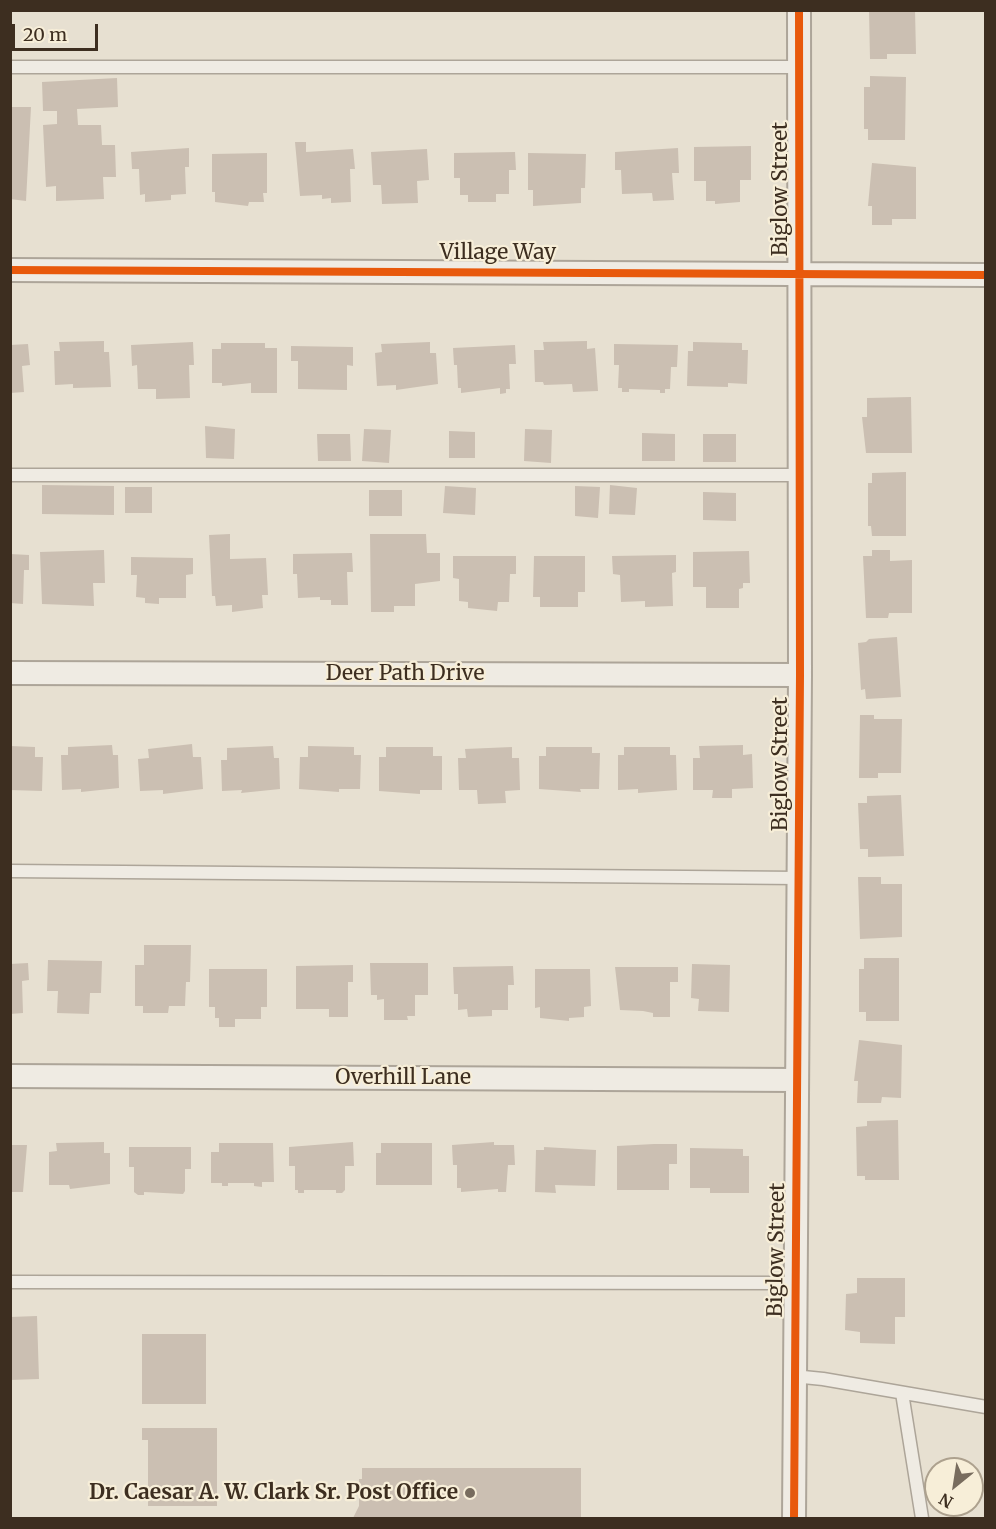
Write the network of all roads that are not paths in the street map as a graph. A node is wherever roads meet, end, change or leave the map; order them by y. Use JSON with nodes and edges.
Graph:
{"nodes":[{"id":1,"x":799,"y":10,"type":"edge"},
{"id":2,"x":10,"y":67,"type":"edge"},
{"id":3,"x":799,"y":67,"type":"junction"},
{"id":4,"x":10,"y":270,"type":"edge"},
{"id":5,"x":799,"y":272,"type":"junction"},
{"id":6,"x":986,"y":274,"type":"edge"},
{"id":7,"x":10,"y":475,"type":"edge"},
{"id":8,"x":798,"y":475,"type":"junction"},
{"id":9,"x":10,"y":673,"type":"edge"},
{"id":10,"x":800,"y":675,"type":"junction"},
{"id":11,"x":10,"y":871,"type":"edge"},
{"id":12,"x":799,"y":878,"type":"junction"},
{"id":13,"x":10,"y":1076,"type":"edge"},
{"id":14,"x":796,"y":1080,"type":"junction"},
{"id":15,"x":10,"y":1282,"type":"edge"},
{"id":16,"x":794,"y":1283,"type":"junction"},
{"id":17,"x":793,"y":1376,"type":"junction"},
{"id":18,"x":902,"y":1393,"type":"junction"},
{"id":19,"x":986,"y":1407,"type":"edge"},
{"id":20,"x":794,"y":1518,"type":"edge"},
{"id":21,"x":922,"y":1518,"type":"edge"}],
"edges":[{"from":1,"to":3,"type":"street","name":"Biglow Street"},
{"from":2,"to":3,"type":"lane"},
{"from":3,"to":5,"type":"street","name":"Biglow Street"},
{"from":4,"to":5,"type":"street","name":"Village Way"},
{"from":5,"to":6,"type":"street","name":"Village Way"},
{"from":5,"to":8,"type":"street","name":"Biglow Street"},
{"from":7,"to":8,"type":"lane"},
{"from":8,"to":10,"type":"street","name":"Biglow Street"},
{"from":9,"to":10,"type":"street","name":"Deer Path Drive"},
{"from":10,"to":12,"type":"street","name":"Biglow Street"},
{"from":11,"to":12,"type":"lane"},
{"from":12,"to":14,"type":"street","name":"Biglow Street"},
{"from":13,"to":14,"type":"street","name":"Overhill Lane"},
{"from":14,"to":16,"type":"street","name":"Biglow Street"},
{"from":15,"to":16,"type":"lane"},
{"from":16,"to":17,"type":"street","name":"Biglow Street"},
{"from":17,"to":18,"type":"lane"},
{"from":17,"to":20,"type":"street","name":"Biglow Street"},
{"from":18,"to":19,"type":"lane"},
{"from":18,"to":21,"type":"lane"}]}
